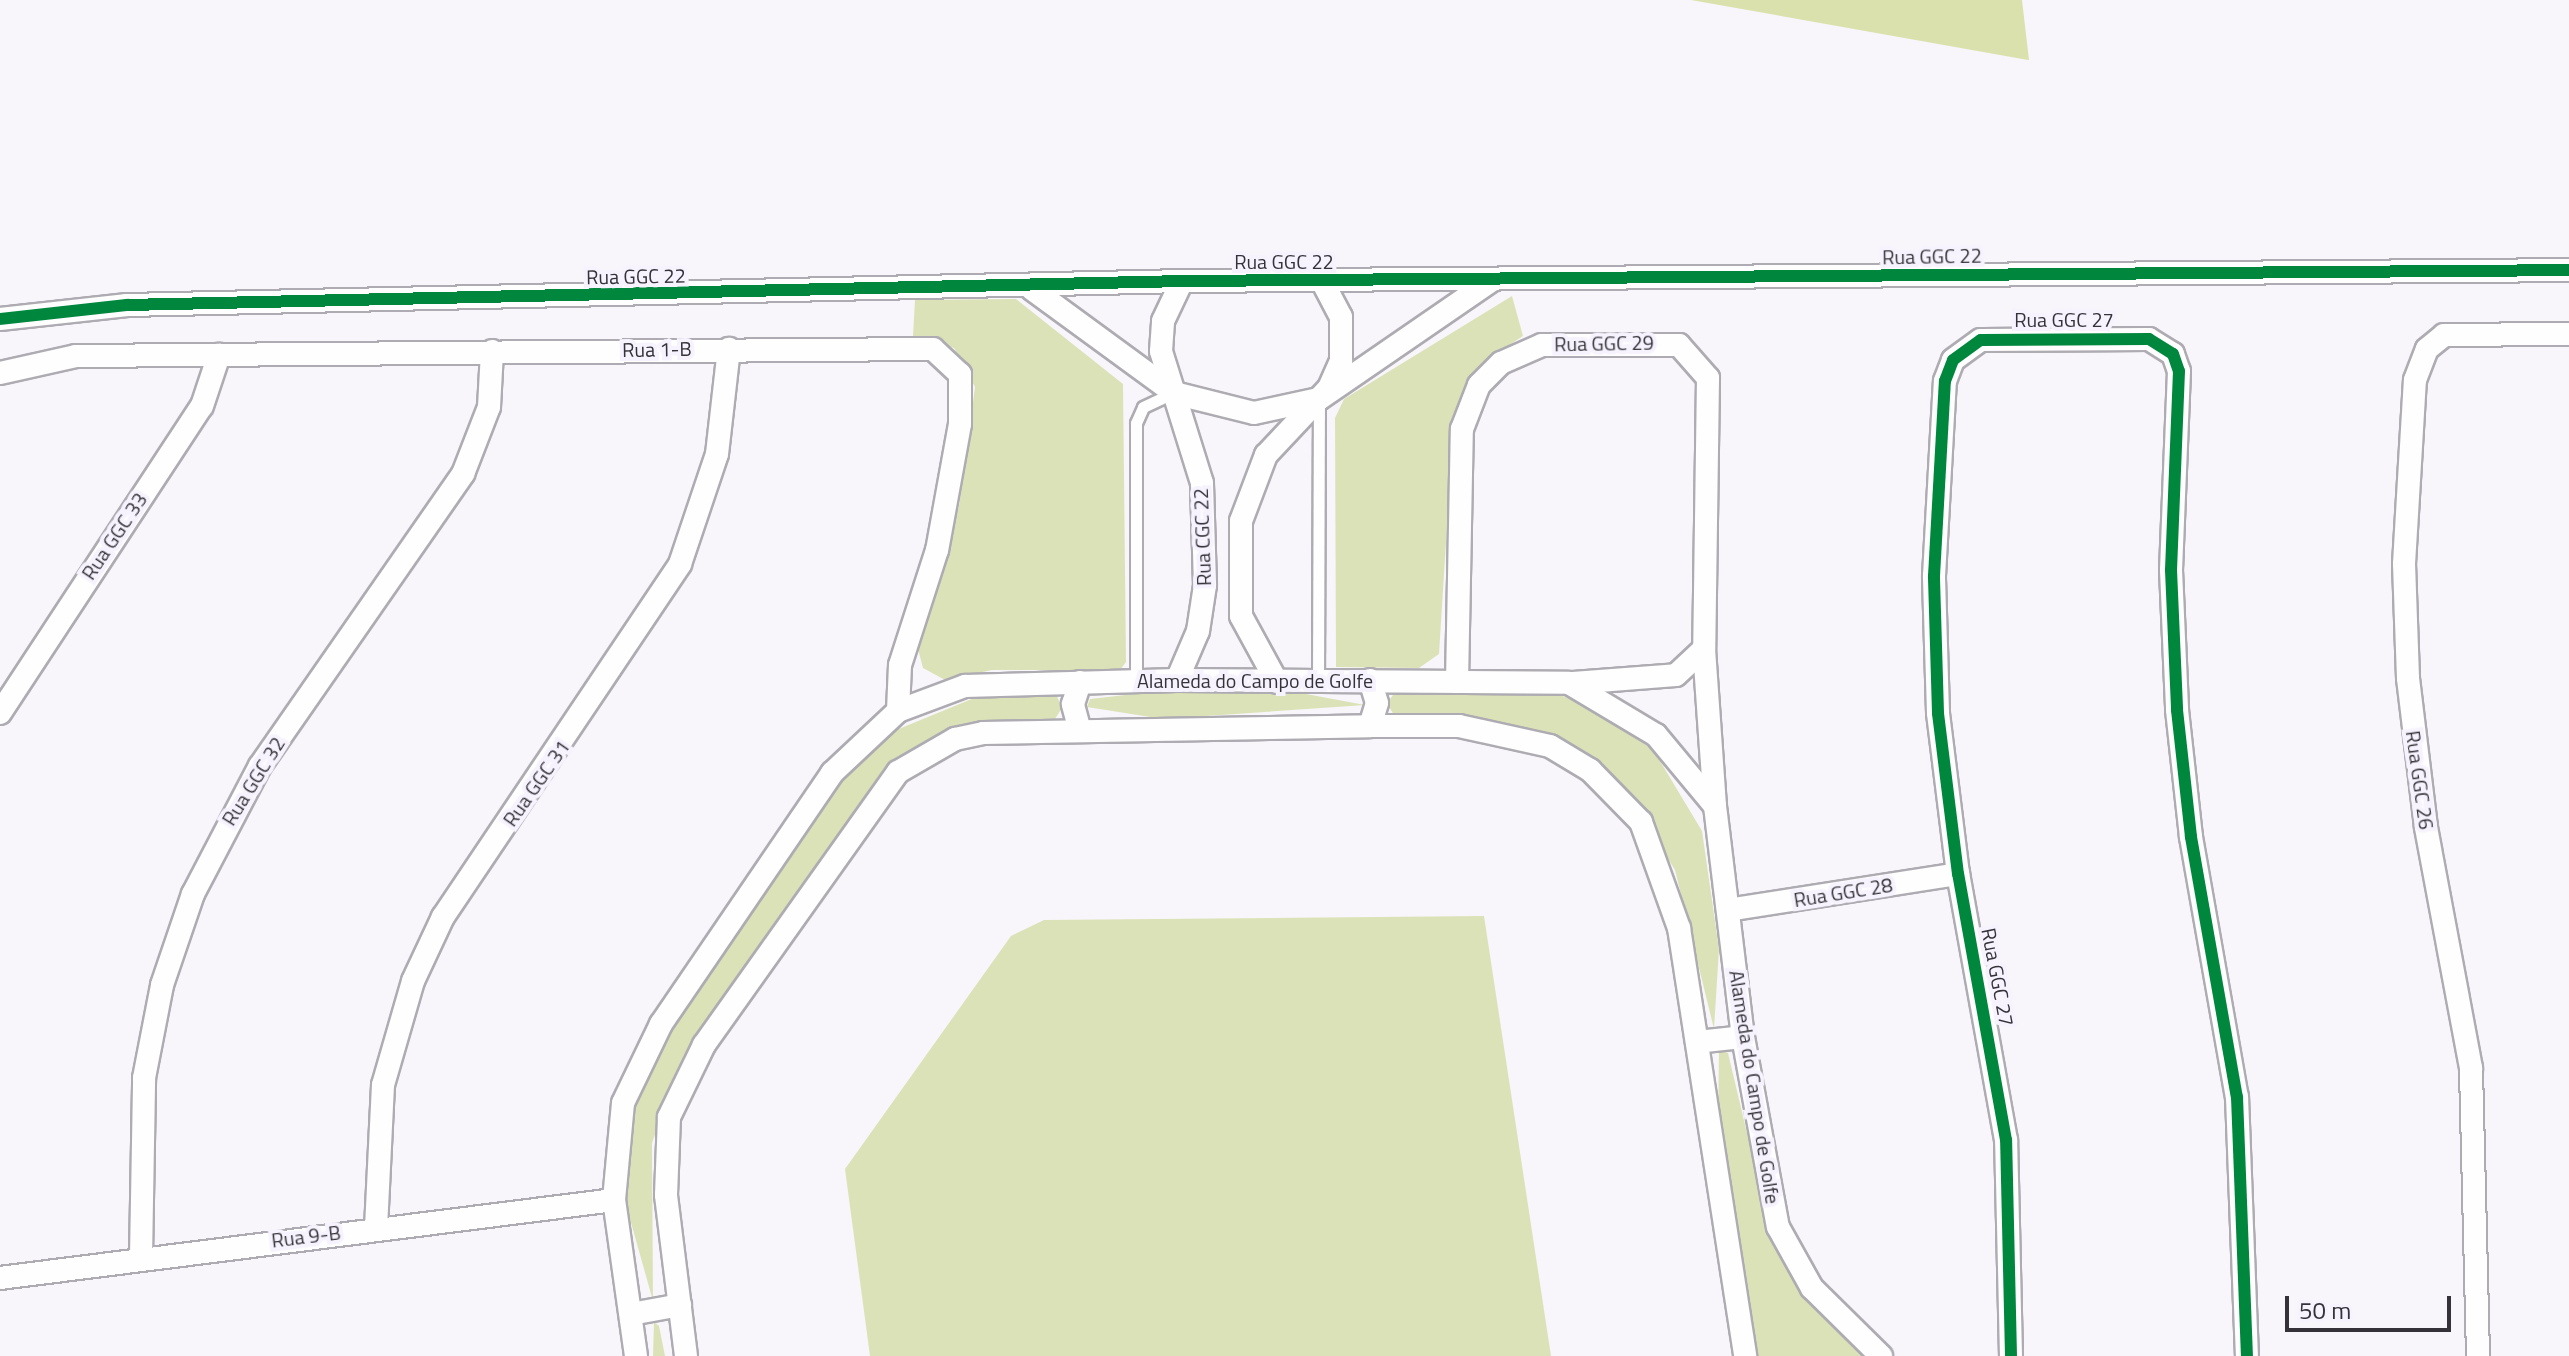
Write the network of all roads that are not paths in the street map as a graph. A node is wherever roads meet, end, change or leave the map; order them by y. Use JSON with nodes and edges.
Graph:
{"nodes":[{"id":1,"x":2569,"y":270,"type":"edge"},
{"id":2,"x":1182,"y":281,"type":"junction"},
{"id":3,"x":1322,"y":281,"type":"junction"},
{"id":4,"x":1491,"y":281,"type":"junction"},
{"id":5,"x":1032,"y":289,"type":"junction"},
{"id":6,"x":0,"y":319,"type":"edge"},
{"id":7,"x":2569,"y":334,"type":"edge"},
{"id":8,"x":729,"y":349,"type":"junction"},
{"id":9,"x":492,"y":351,"type":"junction"},
{"id":10,"x":219,"y":355,"type":"junction"},
{"id":11,"x":0,"y":373,"type":"edge"},
{"id":12,"x":1174,"y":393,"type":"junction"},
{"id":13,"x":1319,"y":399,"type":"junction"},
{"id":14,"x":1704,"y":649,"type":"junction"},
{"id":15,"x":1136,"y":680,"type":"junction"},
{"id":16,"x":1177,"y":680,"type":"junction"},
{"id":17,"x":1370,"y":680,"type":"junction"},
{"id":18,"x":1318,"y":681,"type":"junction"},
{"id":19,"x":1080,"y":682,"type":"junction"},
{"id":20,"x":1277,"y":682,"type":"junction"},
{"id":21,"x":1457,"y":682,"type":"junction"},
{"id":22,"x":1569,"y":683,"type":"junction"},
{"id":23,"x":898,"y":711,"type":"junction"},
{"id":24,"x":0,"y":713,"type":"edge"},
{"id":25,"x":1370,"y":726,"type":"junction"},
{"id":26,"x":1080,"y":731,"type":"junction"},
{"id":27,"x":1715,"y":806,"type":"junction"},
{"id":28,"x":1958,"y":874,"type":"junction"},
{"id":29,"x":1728,"y":910,"type":"junction"},
{"id":30,"x":1743,"y":1037,"type":"junction"},
{"id":31,"x":1697,"y":1042,"type":"junction"},
{"id":32,"x":614,"y":1200,"type":"junction"},
{"id":33,"x":376,"y":1228,"type":"junction"},
{"id":34,"x":141,"y":1257,"type":"junction"},
{"id":35,"x":0,"y":1278,"type":"edge"},
{"id":36,"x":680,"y":1305,"type":"junction"},
{"id":37,"x":631,"y":1314,"type":"junction"},
{"id":38,"x":636,"y":1356,"type":"edge"},
{"id":39,"x":686,"y":1356,"type":"edge"},
{"id":40,"x":1745,"y":1356,"type":"edge"},
{"id":41,"x":1881,"y":1356,"type":"edge"},
{"id":42,"x":2011,"y":1356,"type":"edge"},
{"id":43,"x":2247,"y":1356,"type":"edge"},
{"id":44,"x":2478,"y":1356,"type":"edge"}],
"edges":[{"from":1,"to":4,"type":"street","name":"Rua GGC 22"},
{"from":2,"to":3,"type":"street","name":"Rua GGC 22"},
{"from":2,"to":5,"type":"street","name":"Rua GGC 22"},
{"from":2,"to":12,"type":"street"},
{"from":3,"to":4,"type":"street","name":"Rua GGC 22"},
{"from":3,"to":13,"type":"street"},
{"from":4,"to":13,"type":"street","name":"Rua CGC 22"},
{"from":5,"to":6,"type":"street","name":"Rua GGC 22"},
{"from":5,"to":12,"type":"street","name":"Rua CGC 22"},
{"from":7,"to":44,"type":"street","name":"Rua GGC 26"},
{"from":8,"to":9,"type":"street","name":"Rua 1-B"},
{"from":8,"to":23,"type":"street","name":"Rua 1-B"},
{"from":8,"to":33,"type":"street","name":"Rua GGC 31"},
{"from":9,"to":10,"type":"street","name":"Rua 1-B"},
{"from":9,"to":34,"type":"street","name":"Rua GGC 32"},
{"from":10,"to":11,"type":"street","name":"Rua 1-B"},
{"from":10,"to":24,"type":"street","name":"Rua GGC 33"},
{"from":12,"to":13,"type":"street","name":"Rua CGC 22"},
{"from":12,"to":15,"type":"lane"},
{"from":12,"to":16,"type":"street","name":"Rua CGC 22"},
{"from":13,"to":18,"type":"lane"},
{"from":13,"to":20,"type":"street","name":"Rua CGC 22"},
{"from":14,"to":21,"type":"street","name":"Rua GGC 29"},
{"from":14,"to":22,"type":"street"},
{"from":14,"to":27,"type":"street","name":"Rua GGC 29"},
{"from":15,"to":16,"type":"street","name":"Alameda do Campo de Golfe"},
{"from":15,"to":19,"type":"street","name":"Alameda do Campo de Golfe"},
{"from":16,"to":20,"type":"street","name":"Alameda do Campo de Golfe"},
{"from":17,"to":18,"type":"street","name":"Alameda do Campo de Golfe"},
{"from":17,"to":21,"type":"street","name":"Alameda do Campo de Golfe"},
{"from":17,"to":25,"type":"street"},
{"from":18,"to":20,"type":"street","name":"Alameda do Campo de Golfe"},
{"from":19,"to":23,"type":"street","name":"Alameda do Campo de Golfe"},
{"from":19,"to":26,"type":"street"},
{"from":21,"to":22,"type":"street","name":"Alameda do Campo de Golfe"},
{"from":22,"to":27,"type":"street"},
{"from":23,"to":32,"type":"street","name":"Alameda do Campo de Golfe"},
{"from":25,"to":26,"type":"street"},
{"from":25,"to":31,"type":"street"},
{"from":26,"to":36,"type":"street"},
{"from":27,"to":29,"type":"street","name":"Alameda do Campo de Golfe"},
{"from":28,"to":29,"type":"street","name":"Rua GGC 28"},
{"from":28,"to":42,"type":"street","name":"Rua GGC 27"},
{"from":28,"to":43,"type":"street","name":"Rua GGC 27"},
{"from":29,"to":30,"type":"street","name":"Alameda do Campo de Golfe"},
{"from":30,"to":31,"type":"street"},
{"from":30,"to":41,"type":"street","name":"Alameda do Campo de Golfe"},
{"from":31,"to":40,"type":"street"},
{"from":32,"to":33,"type":"street","name":"Rua 9-B"},
{"from":32,"to":37,"type":"street","name":"Alameda do Campo de Golfe"},
{"from":33,"to":34,"type":"street","name":"Rua 9-B"},
{"from":34,"to":35,"type":"street","name":"Rua 9-B"},
{"from":36,"to":37,"type":"street"},
{"from":36,"to":39,"type":"street"},
{"from":37,"to":38,"type":"street","name":"Alameda do Campo de Golfe"}]}
